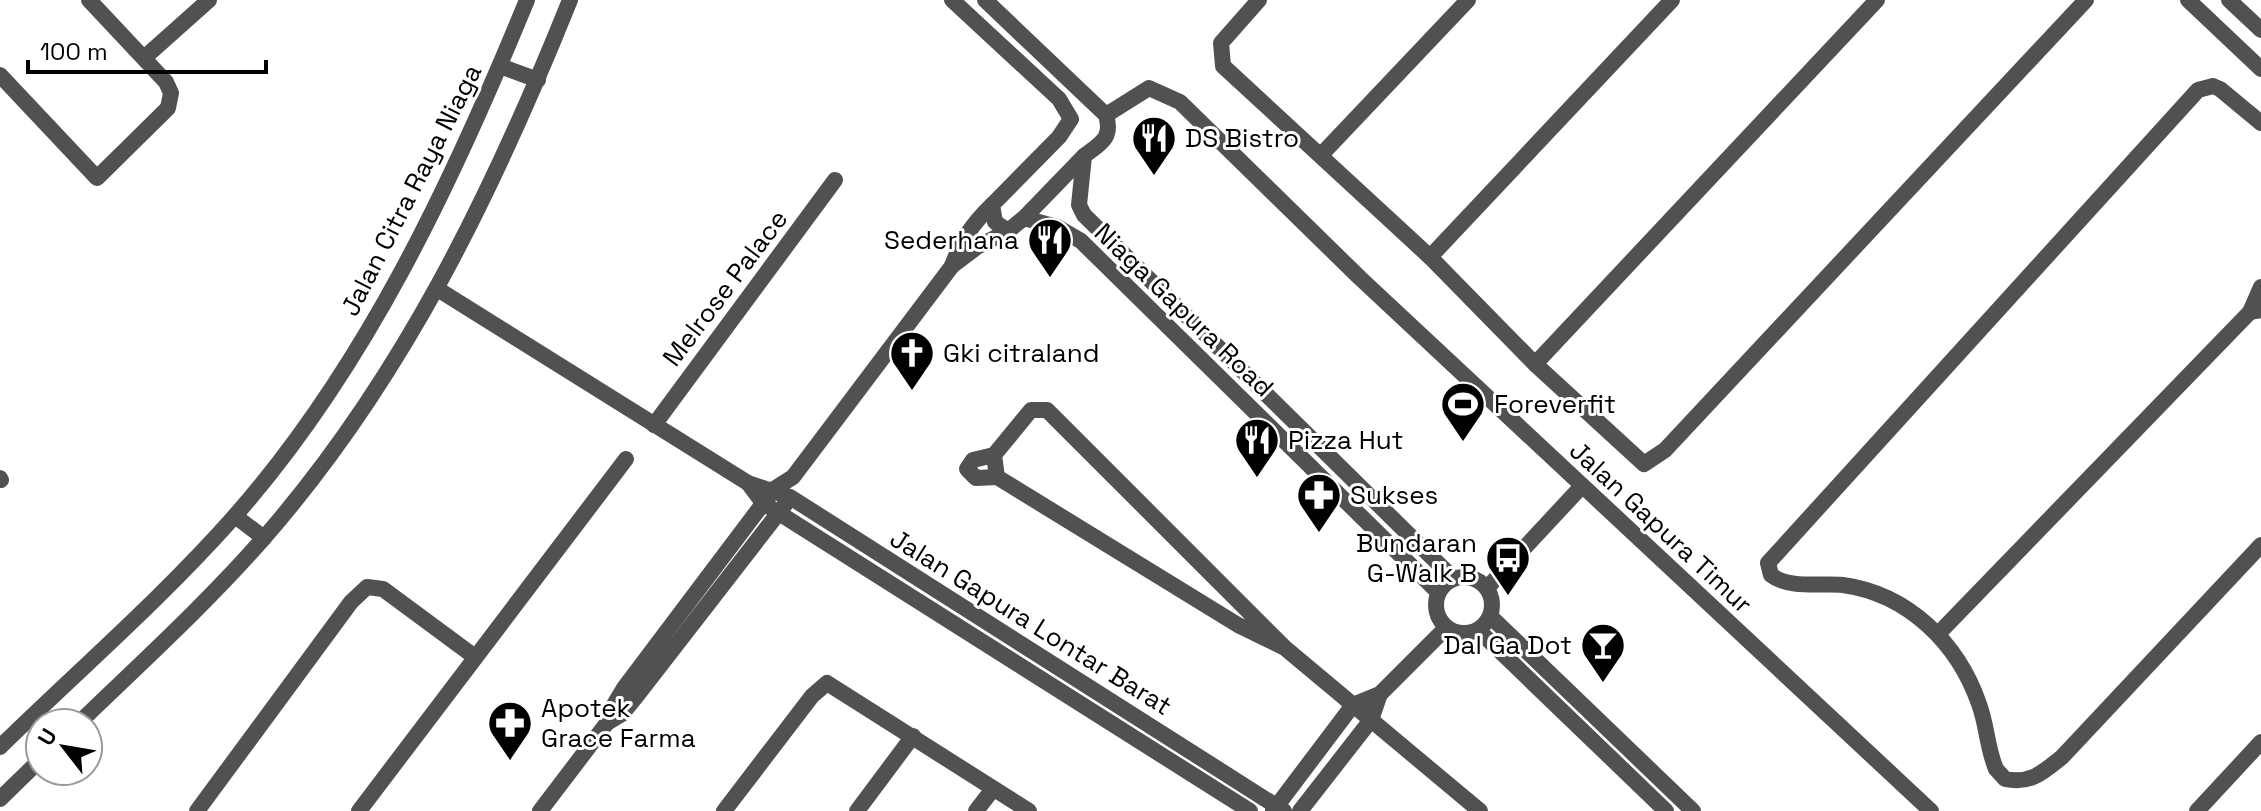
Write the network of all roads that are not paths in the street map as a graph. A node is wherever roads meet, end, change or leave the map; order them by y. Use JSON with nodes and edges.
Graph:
{"nodes":[{"id":1,"x":89,"y":0,"type":"edge"},
{"id":2,"x":209,"y":0,"type":"edge"},
{"id":3,"x":527,"y":0,"type":"edge"},
{"id":4,"x":570,"y":0,"type":"edge"},
{"id":5,"x":952,"y":0,"type":"edge"},
{"id":6,"x":985,"y":0,"type":"edge"},
{"id":7,"x":1259,"y":0,"type":"edge"},
{"id":8,"x":1468,"y":0,"type":"edge"},
{"id":9,"x":1672,"y":0,"type":"edge"},
{"id":10,"x":1877,"y":0,"type":"edge"},
{"id":11,"x":2086,"y":0,"type":"edge"},
{"id":12,"x":2188,"y":0,"type":"edge"},
{"id":13,"x":2229,"y":0,"type":"edge"},
{"id":14,"x":2261,"y":30,"type":"edge"},
{"id":15,"x":144,"y":58,"type":"junction"},
{"id":16,"x":500,"y":66,"type":"junction"},
{"id":17,"x":2261,"y":69,"type":"edge"},
{"id":18,"x":0,"y":75,"type":"edge"},
{"id":19,"x":538,"y":80,"type":"junction"},
{"id":20,"x":1106,"y":115,"type":"junction"},
{"id":21,"x":2261,"y":123,"type":"edge"},
{"id":22,"x":1321,"y":155,"type":"junction"},
{"id":23,"x":1084,"y":156,"type":"junction"},
{"id":24,"x":835,"y":180,"type":"dead end"},
{"id":25,"x":992,"y":205,"type":"junction"},
{"id":26,"x":1024,"y":218,"type":"junction"},
{"id":27,"x":1008,"y":231,"type":"junction"},
{"id":28,"x":1430,"y":257,"type":"junction"},
{"id":29,"x":952,"y":266,"type":"junction"},
{"id":30,"x":2261,"y":287,"type":"edge"},
{"id":31,"x":439,"y":290,"type":"junction"},
{"id":32,"x":2255,"y":311,"type":"edge"},
{"id":33,"x":1535,"y":364,"type":"junction"},
{"id":34,"x":654,"y":425,"type":"junction"},
{"id":35,"x":994,"y":455,"type":"junction"},
{"id":36,"x":626,"y":459,"type":"dead end"},
{"id":37,"x":793,"y":477,"type":"junction"},
{"id":38,"x":997,"y":477,"type":"junction"},
{"id":39,"x":748,"y":483,"type":"junction"},
{"id":40,"x":1582,"y":486,"type":"junction"},
{"id":41,"x":774,"y":489,"type":"junction"},
{"id":42,"x":790,"y":497,"type":"junction"},
{"id":43,"x":763,"y":503,"type":"junction"},
{"id":44,"x":779,"y":513,"type":"junction"},
{"id":45,"x":235,"y":516,"type":"junction"},
{"id":46,"x":264,"y":538,"type":"junction"},
{"id":47,"x":2261,"y":545,"type":"edge"},
{"id":48,"x":1453,"y":578,"type":"junction"},
{"id":49,"x":1487,"y":588,"type":"junction"},
{"id":50,"x":1438,"y":592,"type":"junction"},
{"id":51,"x":1490,"y":616,"type":"junction"},
{"id":52,"x":1446,"y":628,"type":"junction"},
{"id":53,"x":1478,"y":630,"type":"junction"},
{"id":54,"x":1939,"y":633,"type":"junction"},
{"id":55,"x":1285,"y":648,"type":"junction"},
{"id":56,"x":475,"y":657,"type":"junction"},
{"id":57,"x":1380,"y":694,"type":"junction"},
{"id":58,"x":1353,"y":705,"type":"junction"},
{"id":59,"x":96,"y":707,"type":"edge"},
{"id":60,"x":1371,"y":720,"type":"junction"},
{"id":61,"x":607,"y":723,"type":"junction"},
{"id":62,"x":913,"y":736,"type":"junction"},
{"id":63,"x":2261,"y":742,"type":"edge"},
{"id":64,"x":0,"y":747,"type":"edge"},
{"id":65,"x":24,"y":776,"type":"edge"},
{"id":66,"x":993,"y":789,"type":"junction"},
{"id":67,"x":0,"y":799,"type":"edge"},
{"id":68,"x":1278,"y":809,"type":"edge"},
{"id":69,"x":197,"y":811,"type":"edge"},
{"id":70,"x":359,"y":811,"type":"edge"},
{"id":71,"x":540,"y":811,"type":"edge"},
{"id":72,"x":724,"y":811,"type":"edge"},
{"id":73,"x":857,"y":811,"type":"edge"},
{"id":74,"x":976,"y":811,"type":"edge"},
{"id":75,"x":1029,"y":811,"type":"edge"},
{"id":76,"x":1250,"y":811,"type":"edge"},
{"id":77,"x":1300,"y":811,"type":"edge"},
{"id":78,"x":1480,"y":811,"type":"edge"},
{"id":79,"x":1666,"y":811,"type":"edge"},
{"id":80,"x":1693,"y":811,"type":"edge"},
{"id":81,"x":1931,"y":811,"type":"edge"},
{"id":82,"x":2197,"y":811,"type":"edge"}],
"edges":[{"from":1,"to":15,"type":"street"},
{"from":2,"to":15,"type":"street"},
{"from":3,"to":16,"type":"street","name":"Jalan Citra Raya Niaga"},
{"from":4,"to":19,"type":"street"},
{"from":5,"to":25,"type":"street"},
{"from":6,"to":20,"type":"street"},
{"from":7,"to":22,"type":"street"},
{"from":8,"to":22,"type":"street"},
{"from":9,"to":28,"type":"street"},
{"from":10,"to":33,"type":"street"},
{"from":11,"to":33,"type":"street"},
{"from":12,"to":17,"type":"street"},
{"from":13,"to":14,"type":"street"},
{"from":15,"to":18,"type":"street"},
{"from":16,"to":19,"type":"street"},
{"from":16,"to":45,"type":"street","name":"Jalan Citra Raya Niaga"},
{"from":19,"to":31,"type":"street"},
{"from":20,"to":23,"type":"street"},
{"from":20,"to":40,"type":"street","name":"Jalan Gapura Timur"},
{"from":21,"to":54,"type":"street"},
{"from":22,"to":28,"type":"street"},
{"from":23,"to":26,"type":"street"},
{"from":23,"to":48,"type":"street","name":"Niaga Gapura Road"},
{"from":24,"to":34,"type":"street","name":"Melrose Palace"},
{"from":25,"to":27,"type":"street"},
{"from":25,"to":29,"type":"street"},
{"from":26,"to":27,"type":"street"},
{"from":26,"to":50,"type":"street","name":"Niaga Gapura Road"},
{"from":27,"to":29,"type":"street"},
{"from":28,"to":33,"type":"street"},
{"from":29,"to":37,"type":"street"},
{"from":30,"to":32,"type":"street"},
{"from":31,"to":34,"type":"street","name":"Jalan Gapura Lontar Barat"},
{"from":31,"to":46,"type":"street"},
{"from":32,"to":54,"type":"street"},
{"from":34,"to":39,"type":"street","name":"Jalan Gapura Lontar Barat"},
{"from":35,"to":38,"type":"street"},
{"from":35,"to":38,"type":"street"},
{"from":35,"to":55,"type":"street"},
{"from":36,"to":56,"type":"street"},
{"from":37,"to":41,"type":"street"},
{"from":37,"to":42,"type":"street"},
{"from":38,"to":55,"type":"street"},
{"from":39,"to":41,"type":"street","name":"Jalan Gapura Lontar Barat"},
{"from":39,"to":43,"type":"street","name":"Jalan Gapura Lontar Barat"},
{"from":40,"to":49,"type":"street"},
{"from":40,"to":81,"type":"street","name":"Jalan Gapura Timur"},
{"from":41,"to":42,"type":"street","name":"Jalan Gapura Lontar Barat"},
{"from":41,"to":43,"type":"street"},
{"from":42,"to":44,"type":"street"},
{"from":42,"to":68,"type":"street","name":"Jalan Gapura Lontar Barat"},
{"from":43,"to":44,"type":"street","name":"Jalan Gapura Lontar Barat"},
{"from":43,"to":61,"type":"street"},
{"from":44,"to":61,"type":"street"},
{"from":44,"to":76,"type":"street","name":"Jalan Gapura Lontar Barat"},
{"from":45,"to":46,"type":"street"},
{"from":45,"to":64,"type":"street","name":"Jalan Citra Raya Niaga"},
{"from":46,"to":59,"type":"street"},
{"from":47,"to":54,"type":"street"},
{"from":48,"to":49,"type":"street"},
{"from":48,"to":50,"type":"street"},
{"from":49,"to":51,"type":"street"},
{"from":50,"to":52,"type":"street"},
{"from":51,"to":53,"type":"street"},
{"from":51,"to":80,"type":"street"},
{"from":52,"to":53,"type":"street"},
{"from":52,"to":57,"type":"street"},
{"from":53,"to":79,"type":"street"},
{"from":55,"to":58,"type":"street"},
{"from":56,"to":69,"type":"street"},
{"from":56,"to":70,"type":"street"},
{"from":57,"to":58,"type":"street"},
{"from":57,"to":60,"type":"street"},
{"from":58,"to":60,"type":"street"},
{"from":58,"to":68,"type":"street"},
{"from":60,"to":77,"type":"street"},
{"from":60,"to":78,"type":"street"},
{"from":61,"to":71,"type":"street"},
{"from":62,"to":66,"type":"street"},
{"from":62,"to":72,"type":"street"},
{"from":62,"to":73,"type":"street"},
{"from":63,"to":82,"type":"street"},
{"from":65,"to":67,"type":"street"},
{"from":66,"to":74,"type":"street"},
{"from":66,"to":75,"type":"street"}]}
